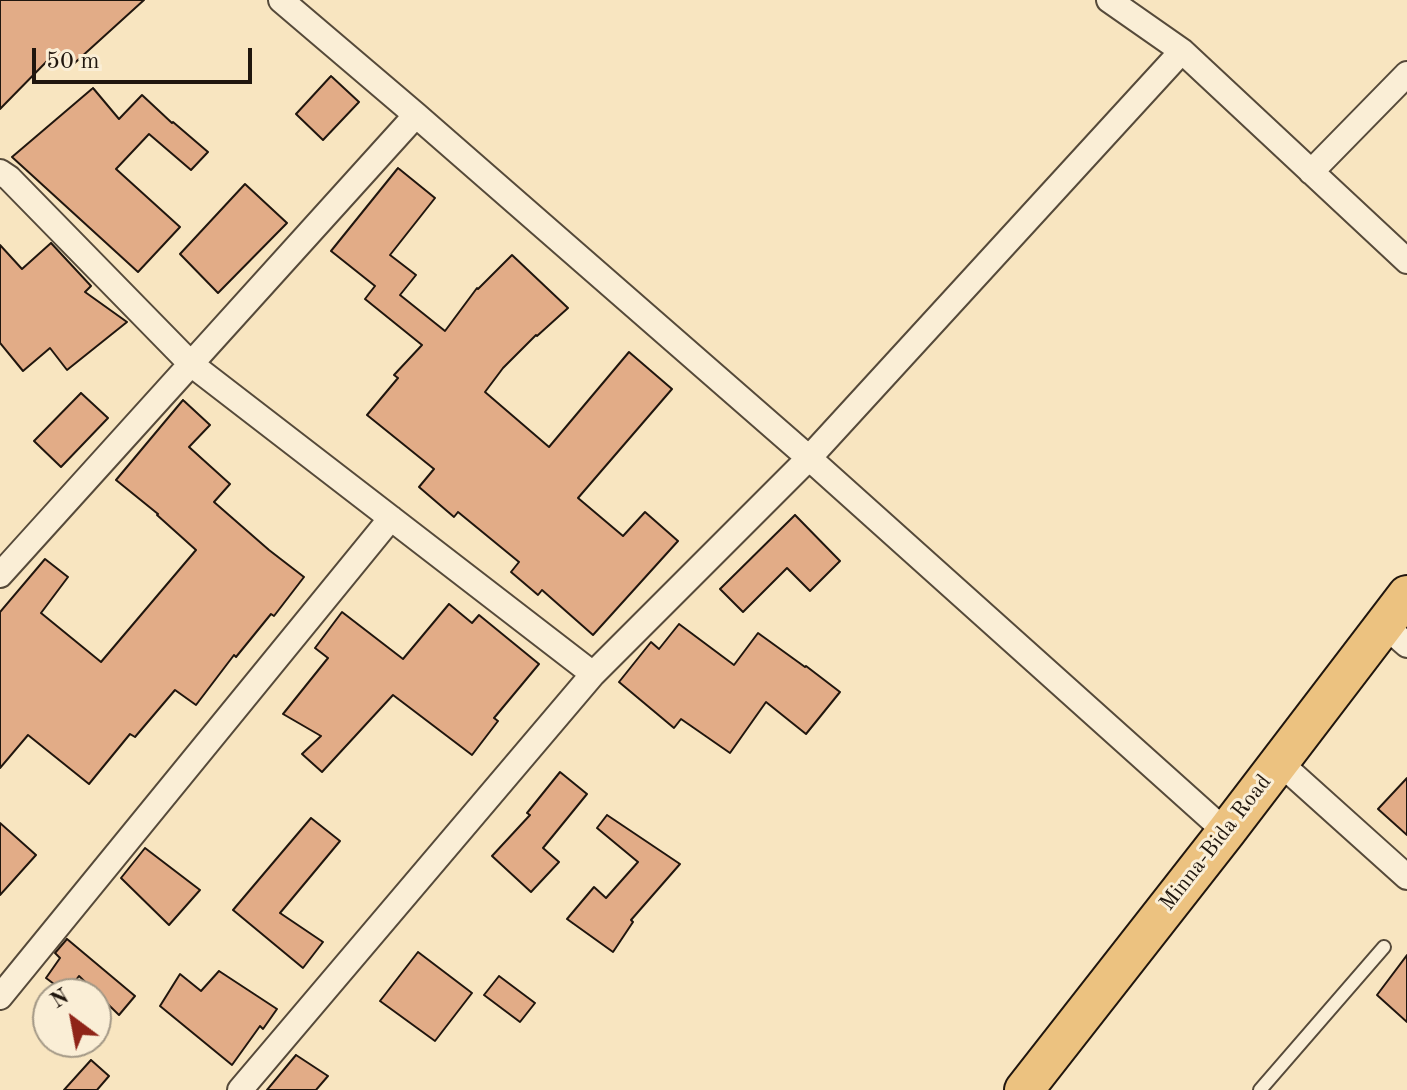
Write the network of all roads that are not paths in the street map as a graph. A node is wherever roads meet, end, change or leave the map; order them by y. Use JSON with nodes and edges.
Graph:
{"nodes":[{"id":1,"x":281,"y":0,"type":"edge"},
{"id":2,"x":1109,"y":0,"type":"edge"},
{"id":3,"x":1182,"y":51,"type":"junction"},
{"id":4,"x":1407,"y":74,"type":"edge"},
{"id":5,"x":416,"y":115,"type":"junction"},
{"id":6,"x":0,"y":172,"type":"edge"},
{"id":7,"x":1311,"y":172,"type":"junction"},
{"id":8,"x":1407,"y":261,"type":"edge"},
{"id":9,"x":191,"y":364,"type":"junction"},
{"id":10,"x":809,"y":458,"type":"junction"},
{"id":11,"x":391,"y":518,"type":"junction"},
{"id":12,"x":0,"y":575,"type":"edge"},
{"id":13,"x":1407,"y":595,"type":"edge"},
{"id":14,"x":1396,"y":635,"type":"edge"},
{"id":15,"x":593,"y":674,"type":"junction"},
{"id":16,"x":1279,"y":762,"type":"junction"},
{"id":17,"x":1226,"y":832,"type":"junction"},
{"id":18,"x":1407,"y":877,"type":"edge"},
{"id":19,"x":1384,"y":947,"type":"dead end"},
{"id":20,"x":0,"y":997,"type":"edge"},
{"id":21,"x":240,"y":1090,"type":"edge"},
{"id":22,"x":1024,"y":1090,"type":"edge"},
{"id":23,"x":1260,"y":1090,"type":"edge"}],
"edges":[{"from":1,"to":5,"type":"street"},
{"from":2,"to":3,"type":"street"},
{"from":3,"to":7,"type":"street"},
{"from":3,"to":10,"type":"street"},
{"from":4,"to":7,"type":"street"},
{"from":5,"to":9,"type":"street"},
{"from":5,"to":10,"type":"street"},
{"from":6,"to":9,"type":"street"},
{"from":7,"to":8,"type":"street"},
{"from":9,"to":11,"type":"street"},
{"from":9,"to":12,"type":"street"},
{"from":10,"to":15,"type":"street"},
{"from":10,"to":17,"type":"street"},
{"from":11,"to":15,"type":"street"},
{"from":11,"to":20,"type":"street"},
{"from":13,"to":14,"type":"main road","name":"Minna-Bida Road"},
{"from":14,"to":16,"type":"main road","name":"Minna-Bida Road"},
{"from":15,"to":21,"type":"street"},
{"from":16,"to":17,"type":"main road","name":"Minna-Bida Road"},
{"from":16,"to":18,"type":"street"},
{"from":17,"to":22,"type":"main road","name":"Minna-Bida Road"},
{"from":19,"to":23,"type":"lane"}]}
